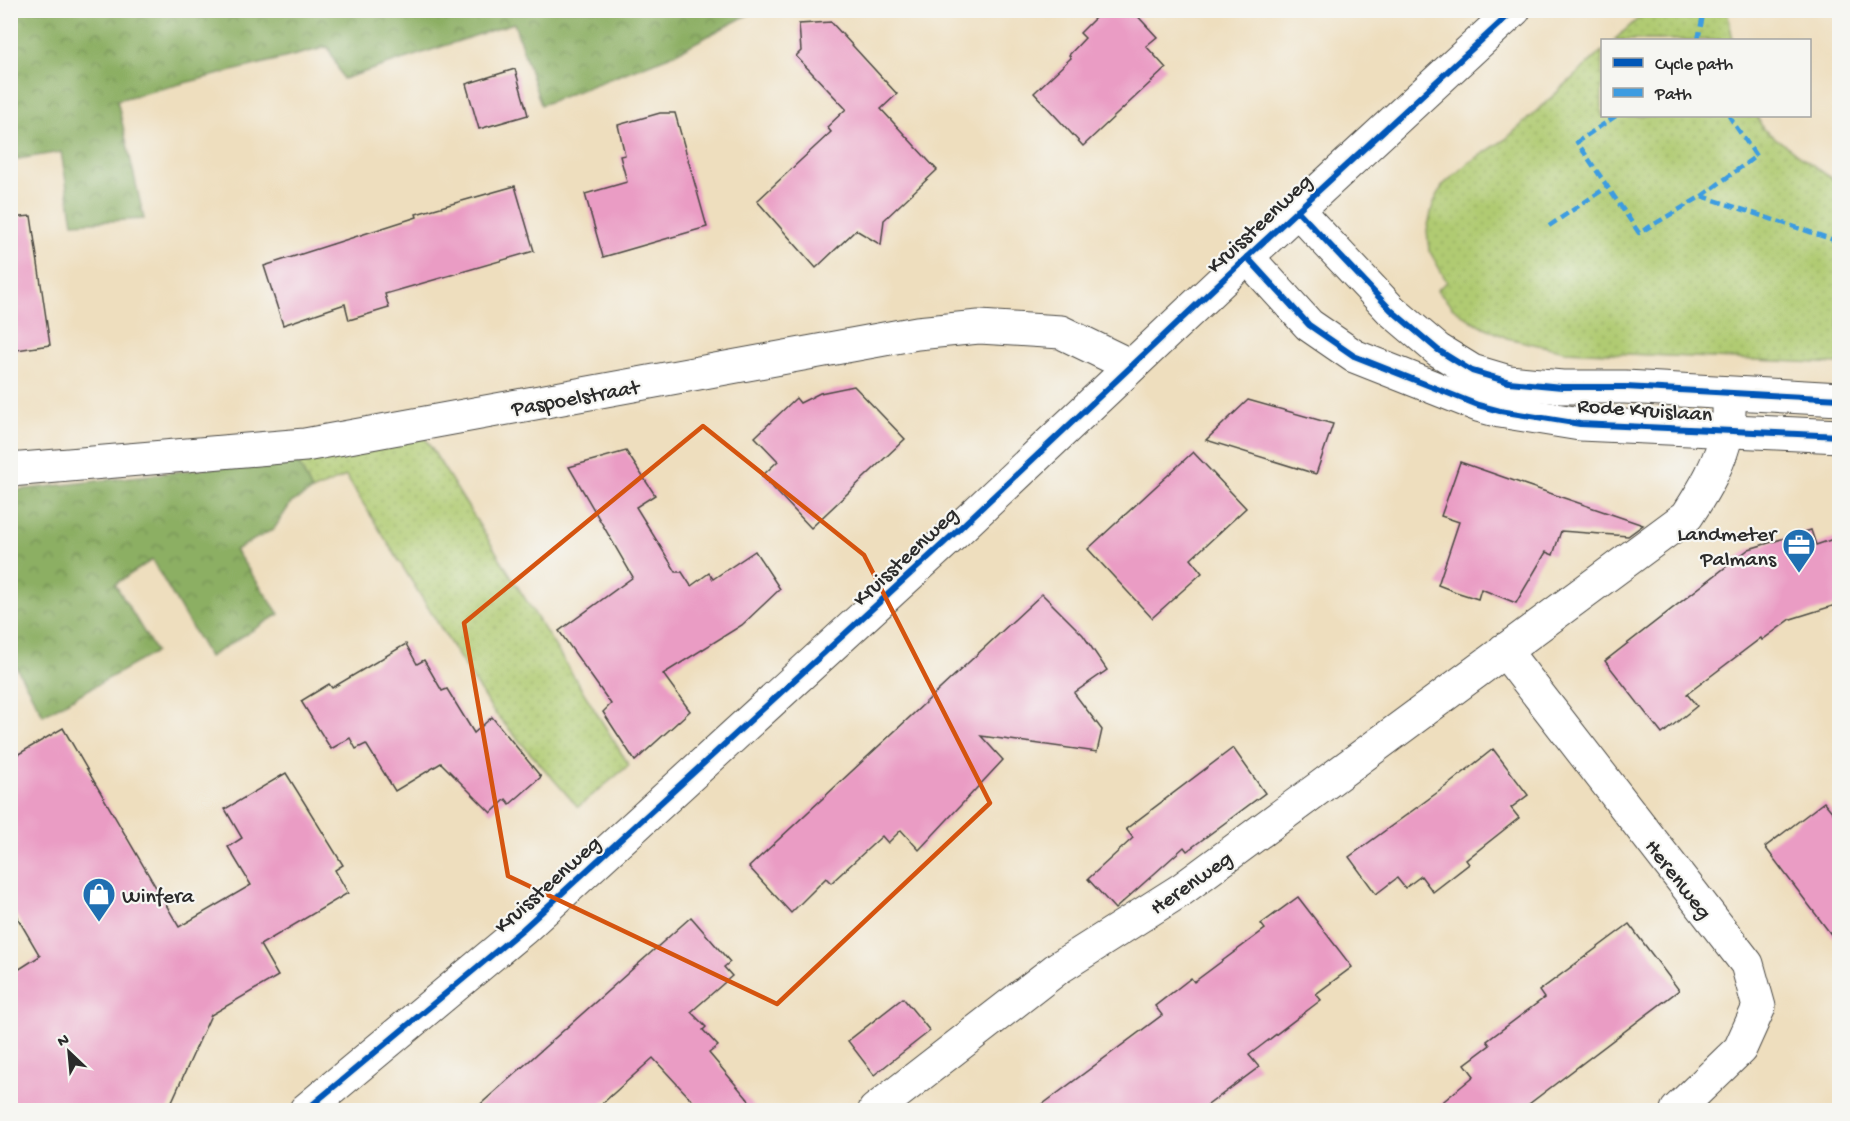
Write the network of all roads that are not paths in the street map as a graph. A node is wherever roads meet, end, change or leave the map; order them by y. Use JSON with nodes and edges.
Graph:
{"nodes":[{"id":1,"x":1514,"y":10,"type":"edge"},
{"id":2,"x":1297,"y":210,"type":"junction"},
{"id":3,"x":1247,"y":257,"type":"junction"},
{"id":4,"x":1131,"y":366,"type":"junction"},
{"id":5,"x":1729,"y":394,"type":"junction"},
{"id":6,"x":1839,"y":399,"type":"edge"},
{"id":7,"x":1728,"y":431,"type":"junction"},
{"id":8,"x":1839,"y":436,"type":"edge"},
{"id":9,"x":10,"y":470,"type":"edge"},
{"id":10,"x":1504,"y":650,"type":"junction"},
{"id":11,"x":306,"y":1110,"type":"edge"},
{"id":12,"x":875,"y":1110,"type":"edge"},
{"id":13,"x":1677,"y":1110,"type":"edge"}],
"edges":[{"from":1,"to":2,"type":"main road","name":"Kruissteenweg"},
{"from":2,"to":3,"type":"main road","name":"Kruissteenweg"},
{"from":2,"to":5,"type":"main road","name":"Rode Kruislaan"},
{"from":3,"to":4,"type":"main road","name":"Kruissteenweg"},
{"from":3,"to":7,"type":"main road","name":"Rode Kruislaan"},
{"from":4,"to":9,"type":"main road","name":"Paspoelstraat"},
{"from":4,"to":11,"type":"main road","name":"Kruissteenweg"},
{"from":5,"to":6,"type":"main road","name":"Rode Kruislaan"},
{"from":5,"to":7,"type":"main road","name":"Herenweg"},
{"from":7,"to":8,"type":"main road","name":"Rode Kruislaan"},
{"from":7,"to":10,"type":"main road","name":"Herenweg"},
{"from":10,"to":12,"type":"main road","name":"Herenweg"},
{"from":10,"to":13,"type":"main road","name":"Herenweg"}]}
